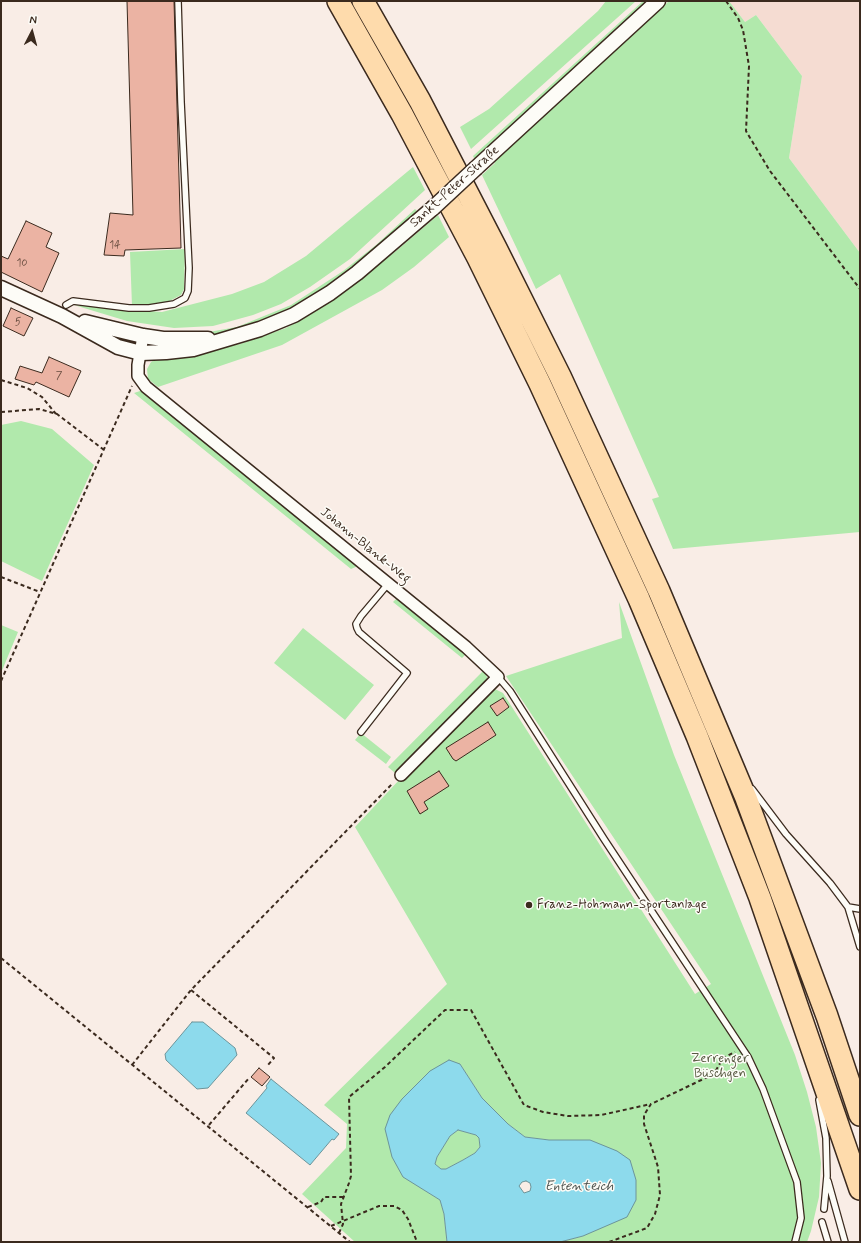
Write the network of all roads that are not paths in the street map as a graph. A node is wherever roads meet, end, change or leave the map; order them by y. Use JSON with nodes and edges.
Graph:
{"nodes":[{"id":1,"x":178,"y":1,"type":"edge"},
{"id":2,"x":338,"y":1,"type":"edge"},
{"id":3,"x":363,"y":1,"type":"edge"},
{"id":4,"x":658,"y":1,"type":"edge"},
{"id":5,"x":1,"y":288,"type":"edge"},
{"id":6,"x":64,"y":310,"type":"junction"},
{"id":7,"x":143,"y":336,"type":"junction"},
{"id":8,"x":230,"y":339,"type":"junction"},
{"id":9,"x":141,"y":353,"type":"junction"},
{"id":10,"x":388,"y":584,"type":"junction"},
{"id":11,"x":498,"y":677,"type":"junction"},
{"id":12,"x":361,"y":732,"type":"dead end"},
{"id":13,"x":732,"y":764,"type":"junction"},
{"id":14,"x":401,"y":775,"type":"road end"},
{"id":15,"x":760,"y":898,"type":"junction"},
{"id":16,"x":848,"y":907,"type":"junction"},
{"id":17,"x":860,"y":909,"type":"edge"},
{"id":18,"x":860,"y":947,"type":"edge"},
{"id":19,"x":770,"y":949,"type":"dead end"},
{"id":20,"x":817,"y":1093,"type":"dead end"},
{"id":21,"x":860,"y":1115,"type":"edge"},
{"id":22,"x":827,"y":1176,"type":"junction"},
{"id":23,"x":860,"y":1189,"type":"edge"},
{"id":24,"x":824,"y":1210,"type":"dead end"},
{"id":25,"x":822,"y":1222,"type":"dead end"},
{"id":26,"x":795,"y":1242,"type":"edge"},
{"id":27,"x":828,"y":1242,"type":"edge"},
{"id":28,"x":845,"y":1242,"type":"edge"}],
"edges":[{"from":1,"to":6,"type":"lane"},
{"from":2,"to":15,"type":"highway"},
{"from":3,"to":13,"type":"highway"},
{"from":4,"to":8,"type":"street","name":"Sankt-Peter-Straße","bridge":true},
{"from":5,"to":6,"type":"street","name":"Sankt-Peter-Straße"},
{"from":6,"to":7,"type":"street","name":"Sankt-Peter-Straße"},
{"from":6,"to":9,"type":"street","name":"Sankt-Peter-Straße"},
{"from":7,"to":8,"type":"street","name":"Sankt-Peter-Straße"},
{"from":7,"to":9,"type":"street"},
{"from":8,"to":9,"type":"street","name":"Sankt-Peter-Straße"},
{"from":9,"to":10,"type":"street","name":"Johann-Blank-Weg"},
{"from":10,"to":11,"type":"street","name":"Johann-Blank-Weg"},
{"from":10,"to":12,"type":"lane"},
{"from":11,"to":14,"type":"street"},
{"from":11,"to":26,"type":"lane"},
{"from":13,"to":16,"type":"lane"},
{"from":13,"to":21,"type":"highway"},
{"from":15,"to":19,"type":"lane"},
{"from":15,"to":23,"type":"highway"},
{"from":16,"to":17,"type":"lane"},
{"from":16,"to":18,"type":"lane"},
{"from":20,"to":22,"type":"lane"},
{"from":22,"to":24,"type":"lane"},
{"from":22,"to":28,"type":"lane"},
{"from":25,"to":27,"type":"lane"}]}
